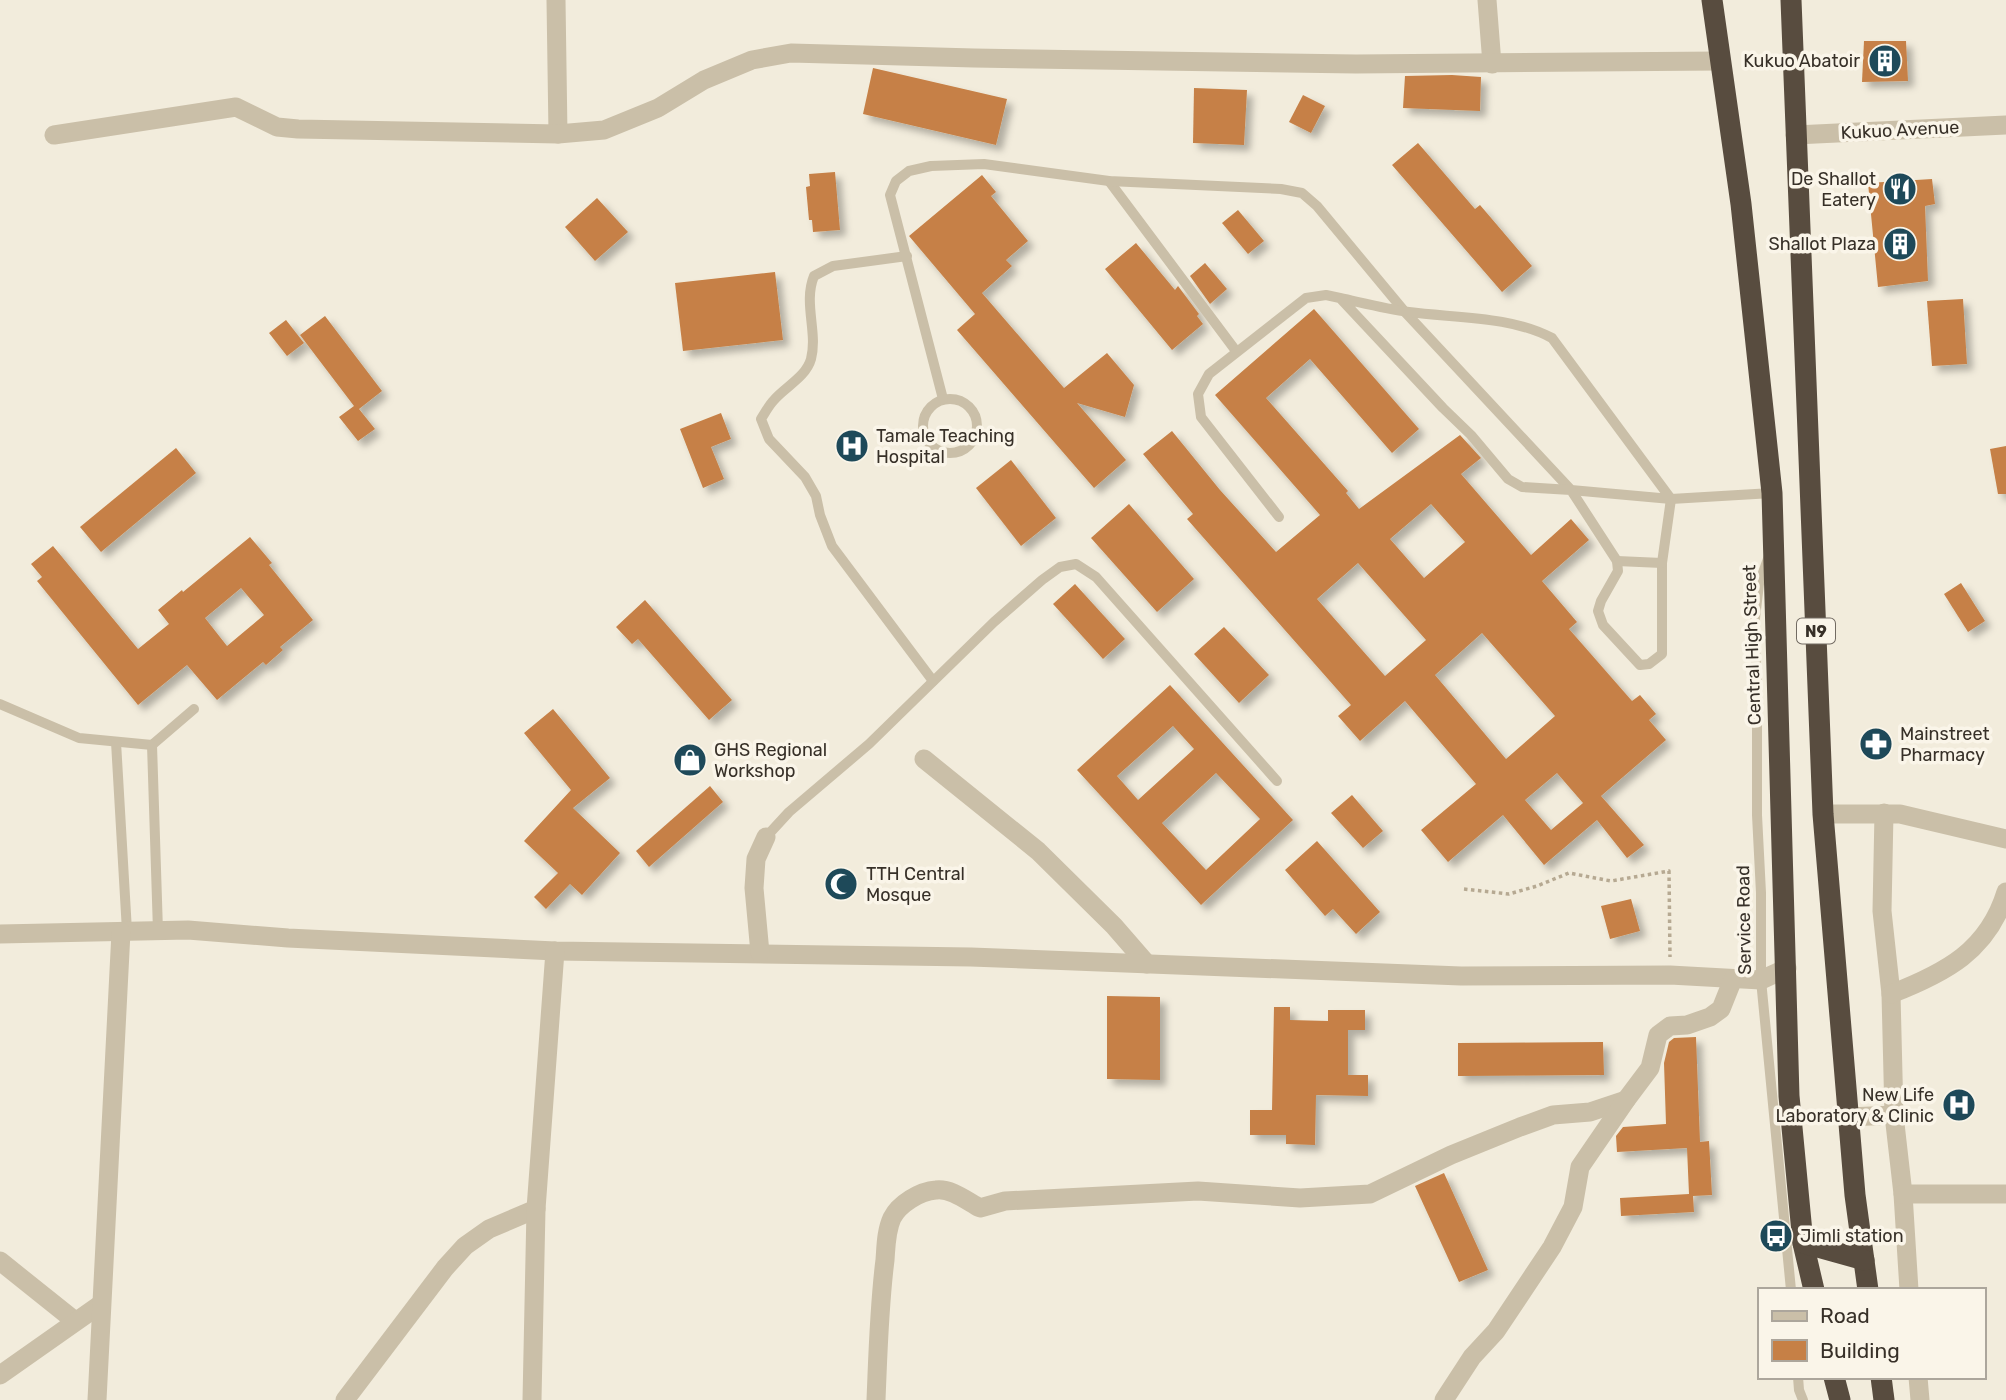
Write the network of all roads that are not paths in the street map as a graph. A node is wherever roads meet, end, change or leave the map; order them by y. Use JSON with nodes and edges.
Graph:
{"nodes":[{"id":1,"x":556,"y":0,"type":"edge"},
{"id":2,"x":1487,"y":0,"type":"edge"},
{"id":3,"x":1712,"y":0,"type":"edge"},
{"id":4,"x":1791,"y":0,"type":"edge"},
{"id":5,"x":1720,"y":61,"type":"junction"},
{"id":6,"x":1492,"y":64,"type":"junction"},
{"id":7,"x":2006,"y":125,"type":"edge"},
{"id":8,"x":558,"y":134,"type":"junction"},
{"id":9,"x":54,"y":135,"type":"dead end"},
{"id":10,"x":1795,"y":135,"type":"junction"},
{"id":11,"x":1109,"y":181,"type":"junction"},
{"id":12,"x":907,"y":256,"type":"junction"},
{"id":13,"x":1340,"y":298,"type":"junction"},
{"id":14,"x":1405,"y":312,"type":"junction"},
{"id":15,"x":1236,"y":351,"type":"junction"},
{"id":16,"x":943,"y":399,"type":"junction"},
{"id":17,"x":1571,"y":490,"type":"junction"},
{"id":18,"x":1772,"y":493,"type":"junction"},
{"id":19,"x":1671,"y":499,"type":"junction"},
{"id":20,"x":1279,"y":517,"type":"dead end"},
{"id":21,"x":1772,"y":550,"type":"junction"},
{"id":22,"x":1617,"y":561,"type":"junction"},
{"id":23,"x":1662,"y":562,"type":"junction"},
{"id":24,"x":933,"y":681,"type":"junction"},
{"id":25,"x":0,"y":704,"type":"edge"},
{"id":26,"x":194,"y":709,"type":"dead end"},
{"id":27,"x":116,"y":742,"type":"junction"},
{"id":28,"x":152,"y":745,"type":"junction"},
{"id":29,"x":924,"y":759,"type":"dead end"},
{"id":30,"x":1277,"y":781,"type":"dead end"},
{"id":31,"x":1884,"y":813,"type":"junction"},
{"id":32,"x":1823,"y":814,"type":"junction"},
{"id":33,"x":766,"y":837,"type":"joint"},
{"id":34,"x":2006,"y":839,"type":"edge"},
{"id":35,"x":2006,"y":892,"type":"edge"},
{"id":36,"x":158,"y":931,"type":"junction"},
{"id":37,"x":124,"y":932,"type":"junction"},
{"id":38,"x":0,"y":934,"type":"edge"},
{"id":39,"x":555,"y":951,"type":"junction"},
{"id":40,"x":760,"y":953,"type":"junction"},
{"id":41,"x":1147,"y":964,"type":"junction"},
{"id":42,"x":1787,"y":968,"type":"junction"},
{"id":43,"x":1733,"y":979,"type":"junction"},
{"id":44,"x":1761,"y":981,"type":"junction"},
{"id":45,"x":1891,"y":994,"type":"junction"},
{"id":46,"x":1626,"y":1100,"type":"junction"},
{"id":47,"x":1894,"y":1115,"type":"junction"},
{"id":48,"x":1848,"y":1117,"type":"junction"},
{"id":49,"x":1903,"y":1194,"type":"junction"},
{"id":50,"x":2006,"y":1194,"type":"edge"},
{"id":51,"x":536,"y":1209,"type":"junction"},
{"id":52,"x":1803,"y":1243,"type":"junction"},
{"id":53,"x":1864,"y":1260,"type":"junction"},
{"id":54,"x":0,"y":1261,"type":"edge"},
{"id":55,"x":1791,"y":1288,"type":"edge"},
{"id":56,"x":1814,"y":1288,"type":"edge"},
{"id":57,"x":1868,"y":1288,"type":"edge"},
{"id":58,"x":1909,"y":1288,"type":"edge"},
{"id":59,"x":101,"y":1304,"type":"junction"},
{"id":60,"x":75,"y":1321,"type":"junction"},
{"id":61,"x":0,"y":1375,"type":"edge"},
{"id":62,"x":1798,"y":1379,"type":"edge"},
{"id":63,"x":1835,"y":1379,"type":"edge"},
{"id":64,"x":1881,"y":1379,"type":"edge"},
{"id":65,"x":1918,"y":1379,"type":"edge"},
{"id":66,"x":97,"y":1400,"type":"edge"},
{"id":67,"x":345,"y":1400,"type":"edge"},
{"id":68,"x":532,"y":1400,"type":"edge"},
{"id":69,"x":876,"y":1400,"type":"edge"},
{"id":70,"x":1444,"y":1400,"type":"edge"},
{"id":71,"x":1803,"y":1400,"type":"edge"},
{"id":72,"x":1840,"y":1400,"type":"edge"},
{"id":73,"x":1884,"y":1400,"type":"edge"},
{"id":74,"x":1920,"y":1400,"type":"edge"}],
"edges":[{"from":1,"to":8,"type":"street"},
{"from":2,"to":6,"type":"street"},
{"from":3,"to":5,"type":"highway","name":"Central High Street","number":"N9"},
{"from":4,"to":10,"type":"highway","number":"N9"},
{"from":5,"to":6,"type":"street"},
{"from":5,"to":18,"type":"highway","name":"Central High Street","number":"N9"},
{"from":6,"to":8,"type":"street"},
{"from":7,"to":10,"type":"street","name":"Kukuo Avenue"},
{"from":8,"to":9,"type":"street"},
{"from":10,"to":32,"type":"highway","number":"N9"},
{"from":11,"to":12,"type":"lane"},
{"from":11,"to":14,"type":"lane"},
{"from":11,"to":15,"type":"lane"},
{"from":12,"to":16,"type":"lane"},
{"from":12,"to":24,"type":"lane"},
{"from":13,"to":14,"type":"lane"},
{"from":13,"to":15,"type":"lane"},
{"from":13,"to":17,"type":"lane"},
{"from":14,"to":17,"type":"lane"},
{"from":14,"to":19,"type":"lane"},
{"from":15,"to":20,"type":"lane"},
{"from":16,"to":16,"type":"lane"},
{"from":17,"to":19,"type":"lane"},
{"from":17,"to":22,"type":"lane"},
{"from":18,"to":19,"type":"lane"},
{"from":18,"to":21,"type":"highway","name":"Central High Street","number":"N9"},
{"from":19,"to":23,"type":"lane"},
{"from":21,"to":42,"type":"highway","name":"Central High Street","number":"N9"},
{"from":21,"to":44,"type":"lane","name":"Service Road"},
{"from":22,"to":23,"type":"lane"},
{"from":22,"to":23,"type":"lane"},
{"from":24,"to":30,"type":"lane"},
{"from":24,"to":33,"type":"lane"},
{"from":25,"to":27,"type":"lane"},
{"from":26,"to":28,"type":"lane"},
{"from":27,"to":28,"type":"lane"},
{"from":27,"to":37,"type":"lane"},
{"from":28,"to":36,"type":"lane"},
{"from":29,"to":41,"type":"street"},
{"from":31,"to":32,"type":"street"},
{"from":31,"to":34,"type":"street"},
{"from":31,"to":45,"type":"street"},
{"from":32,"to":48,"type":"highway","number":"N9"},
{"from":33,"to":40,"type":"street"},
{"from":35,"to":45,"type":"street"},
{"from":36,"to":37,"type":"street"},
{"from":36,"to":39,"type":"street"},
{"from":37,"to":38,"type":"street"},
{"from":37,"to":59,"type":"street"},
{"from":39,"to":40,"type":"street"},
{"from":39,"to":51,"type":"street"},
{"from":40,"to":41,"type":"street"},
{"from":41,"to":43,"type":"street"},
{"from":42,"to":44,"type":"street"},
{"from":42,"to":52,"type":"highway","name":"Central High Street","number":"N9"},
{"from":43,"to":44,"type":"street"},
{"from":43,"to":46,"type":"street"},
{"from":44,"to":55,"type":"lane","name":"Service Road"},
{"from":45,"to":47,"type":"street"},
{"from":46,"to":69,"type":"street"},
{"from":46,"to":70,"type":"street"},
{"from":47,"to":48,"type":"street"},
{"from":47,"to":49,"type":"street"},
{"from":48,"to":53,"type":"highway","number":"N9"},
{"from":49,"to":50,"type":"street"},
{"from":49,"to":58,"type":"street"},
{"from":51,"to":67,"type":"street"},
{"from":51,"to":68,"type":"street"},
{"from":52,"to":53,"type":"highway"},
{"from":52,"to":56,"type":"highway","name":"Central High Street","number":"N9"},
{"from":53,"to":57,"type":"highway","number":"N9"},
{"from":54,"to":60,"type":"street"},
{"from":59,"to":60,"type":"street"},
{"from":59,"to":66,"type":"street"},
{"from":60,"to":61,"type":"street"},
{"from":62,"to":71,"type":"lane"},
{"from":63,"to":72,"type":"highway"},
{"from":64,"to":73,"type":"highway"},
{"from":65,"to":74,"type":"street"}]}
